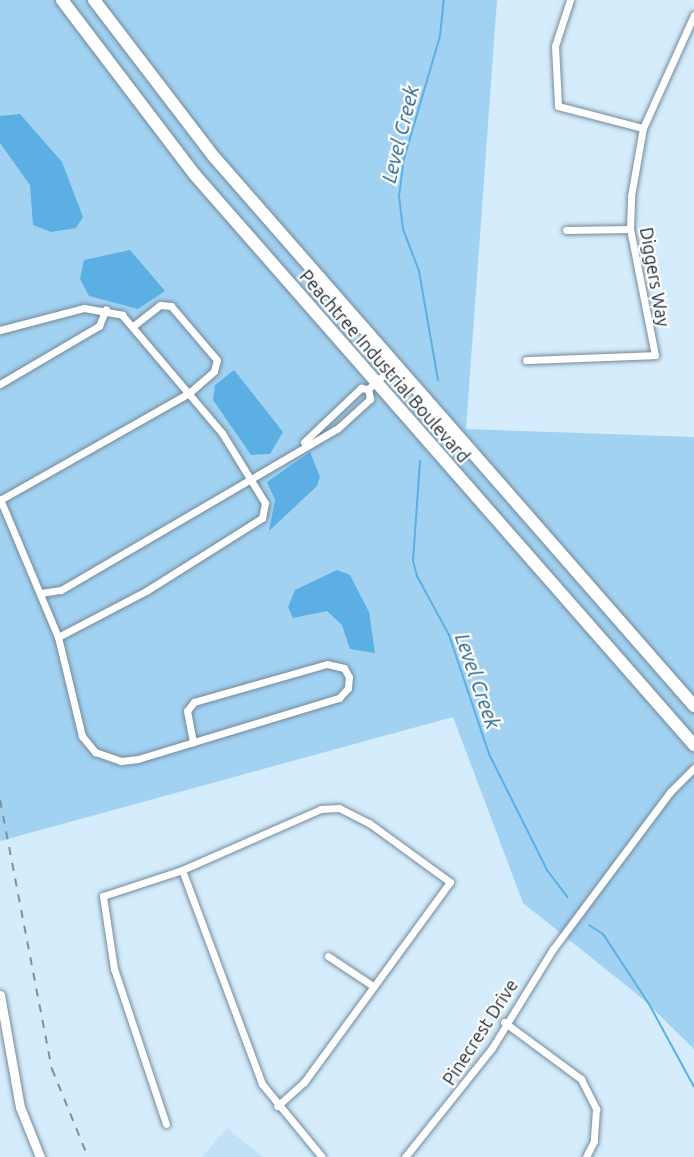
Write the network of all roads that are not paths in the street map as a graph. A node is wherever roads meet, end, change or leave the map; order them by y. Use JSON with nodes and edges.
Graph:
{"nodes":[{"id":1,"x":62,"y":0,"type":"edge"},
{"id":2,"x":94,"y":0,"type":"edge"},
{"id":3,"x":570,"y":0,"type":"edge"},
{"id":4,"x":694,"y":15,"type":"edge"},
{"id":5,"x":643,"y":128,"type":"junction"},
{"id":6,"x":630,"y":229,"type":"junction"},
{"id":7,"x":566,"y":230,"type":"dead end"},
{"id":8,"x":106,"y":309,"type":"junction"},
{"id":9,"x":133,"y":326,"type":"junction"},
{"id":10,"x":0,"y":330,"type":"edge"},
{"id":11,"x":526,"y":360,"type":"dead end"},
{"id":12,"x":395,"y":365,"type":"junction"},
{"id":13,"x":0,"y":384,"type":"edge"},
{"id":14,"x":372,"y":385,"type":"junction"},
{"id":15,"x":189,"y":393,"type":"junction"},
{"id":16,"x":298,"y":448,"type":"junction"},
{"id":17,"x":248,"y":477,"type":"junction"},
{"id":18,"x":0,"y":500,"type":"edge"},
{"id":19,"x":41,"y":593,"type":"junction"},
{"id":20,"x":58,"y":637,"type":"junction"},
{"id":21,"x":694,"y":706,"type":"edge"},
{"id":22,"x":193,"y":742,"type":"junction"},
{"id":23,"x":694,"y":745,"type":"edge"},
{"id":24,"x":694,"y":768,"type":"edge"},
{"id":25,"x":182,"y":870,"type":"junction"},
{"id":26,"x":328,"y":956,"type":"dead end"},
{"id":27,"x":373,"y":986,"type":"junction"},
{"id":28,"x":0,"y":995,"type":"edge"},
{"id":29,"x":504,"y":1022,"type":"junction"},
{"id":30,"x":277,"y":1106,"type":"junction"},
{"id":31,"x":166,"y":1124,"type":"dead end"},
{"id":32,"x":40,"y":1157,"type":"edge"},
{"id":33,"x":322,"y":1157,"type":"edge"},
{"id":34,"x":405,"y":1157,"type":"edge"},
{"id":35,"x":585,"y":1157,"type":"edge"}],
"edges":[{"from":1,"to":14,"type":"highway","name":"Peachtree Industrial Boulevard"},
{"from":2,"to":12,"type":"highway","name":"Peachtree Industrial Boulevard"},
{"from":3,"to":5,"type":"street"},
{"from":4,"to":5,"type":"street","name":"Diggers Way"},
{"from":5,"to":6,"type":"street","name":"Diggers Way"},
{"from":6,"to":7,"type":"street"},
{"from":6,"to":11,"type":"street","name":"Diggers Way"},
{"from":8,"to":9,"type":"street"},
{"from":8,"to":10,"type":"street"},
{"from":8,"to":13,"type":"street"},
{"from":9,"to":15,"type":"street"},
{"from":9,"to":15,"type":"street"},
{"from":12,"to":14,"type":"street"},
{"from":12,"to":21,"type":"highway","name":"Peachtree Industrial Boulevard"},
{"from":14,"to":16,"type":"street"},
{"from":14,"to":16,"type":"street"},
{"from":14,"to":23,"type":"highway","name":"Peachtree Industrial Boulevard"},
{"from":15,"to":17,"type":"street"},
{"from":15,"to":18,"type":"street"},
{"from":16,"to":17,"type":"street"},
{"from":17,"to":19,"type":"street"},
{"from":17,"to":20,"type":"street"},
{"from":18,"to":19,"type":"street"},
{"from":19,"to":20,"type":"street"},
{"from":20,"to":22,"type":"street"},
{"from":22,"to":22,"type":"street"},
{"from":24,"to":29,"type":"street","name":"Pinecrest Drive"},
{"from":25,"to":27,"type":"street"},
{"from":25,"to":30,"type":"street"},
{"from":25,"to":31,"type":"street"},
{"from":26,"to":27,"type":"street"},
{"from":27,"to":30,"type":"street"},
{"from":28,"to":32,"type":"street"},
{"from":29,"to":34,"type":"street","name":"Pinecrest Drive"},
{"from":29,"to":35,"type":"street"},
{"from":30,"to":33,"type":"street"}]}
